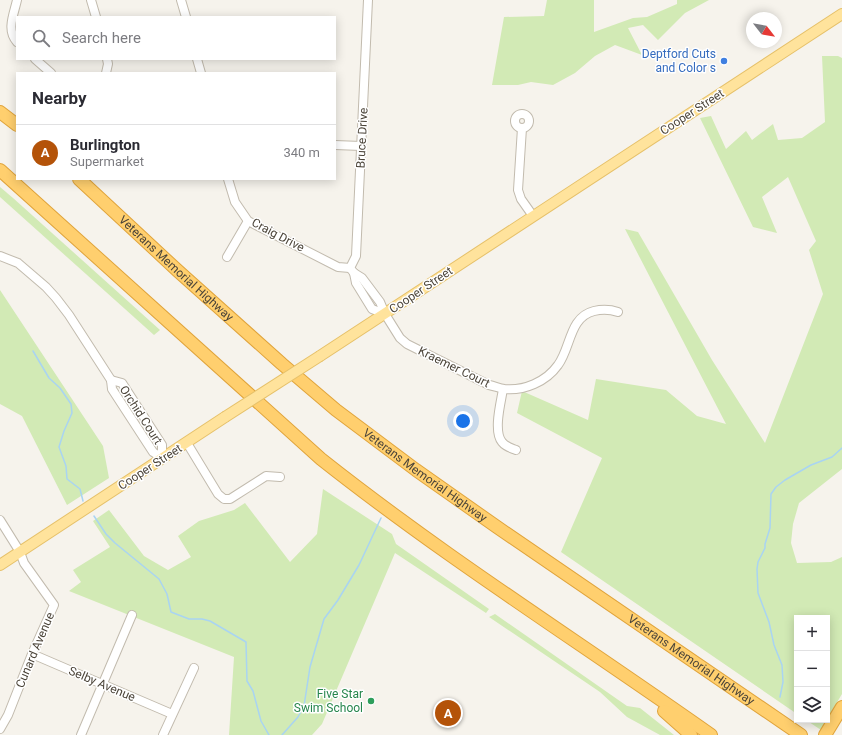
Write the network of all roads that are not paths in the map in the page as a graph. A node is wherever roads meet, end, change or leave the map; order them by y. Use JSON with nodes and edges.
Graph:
{"nodes":[{"id":1,"x":17,"y":0,"type":"edge"},
{"id":2,"x":91,"y":0,"type":"edge"},
{"id":3,"x":181,"y":0,"type":"edge"},
{"id":4,"x":368,"y":0,"type":"edge"},
{"id":5,"x":842,"y":14,"type":"edge"},
{"id":6,"x":96,"y":16,"type":"edge"},
{"id":7,"x":186,"y":16,"type":"edge"},
{"id":8,"x":16,"y":41,"type":"edge"},
{"id":9,"x":36,"y":60,"type":"edge"},
{"id":10,"x":107,"y":60,"type":"edge"},
{"id":11,"x":197,"y":60,"type":"edge"},
{"id":12,"x":50,"y":72,"type":"edge"},
{"id":13,"x":106,"y":72,"type":"edge"},
{"id":14,"x":200,"y":72,"type":"edge"},
{"id":15,"x":0,"y":112,"type":"edge"},
{"id":16,"x":16,"y":124,"type":"edge"},
{"id":17,"x":522,"y":128,"type":"dead end"},
{"id":18,"x":336,"y":145,"type":"edge"},
{"id":19,"x":361,"y":146,"type":"junction"},
{"id":20,"x":0,"y":170,"type":"edge"},
{"id":21,"x":80,"y":180,"type":"edge"},
{"id":22,"x":228,"y":180,"type":"edge"},
{"id":23,"x":533,"y":216,"type":"junction"},
{"id":24,"x":248,"y":221,"type":"junction"},
{"id":25,"x":0,"y":256,"type":"edge"},
{"id":26,"x":227,"y":257,"type":"dead end"},
{"id":27,"x":352,"y":271,"type":"junction"},
{"id":28,"x":618,"y":312,"type":"dead end"},
{"id":29,"x":385,"y":314,"type":"junction"},
{"id":30,"x":111,"y":380,"type":"junction"},
{"id":31,"x":503,"y":389,"type":"junction"},
{"id":32,"x":187,"y":443,"type":"junction"},
{"id":33,"x":516,"y":450,"type":"dead end"},
{"id":34,"x":162,"y":458,"type":"junction"},
{"id":35,"x":280,"y":476,"type":"dead end"},
{"id":36,"x":0,"y":520,"type":"edge"},
{"id":37,"x":20,"y":552,"type":"junction"},
{"id":38,"x":0,"y":565,"type":"edge"},
{"id":39,"x":132,"y":615,"type":"dead end"},
{"id":40,"x":575,"y":641,"type":"junction"},
{"id":41,"x":32,"y":654,"type":"junction"},
{"id":42,"x":194,"y":668,"type":"dead end"},
{"id":43,"x":103,"y":684,"type":"junction"},
{"id":44,"x":842,"y":706,"type":"edge"},
{"id":45,"x":172,"y":714,"type":"junction"},
{"id":46,"x":838,"y":719,"type":"edge"},
{"id":47,"x":791,"y":728,"type":"junction"},
{"id":48,"x":0,"y":729,"type":"edge"},
{"id":49,"x":81,"y":735,"type":"edge"},
{"id":50,"x":163,"y":735,"type":"edge"},
{"id":51,"x":691,"y":735,"type":"edge"},
{"id":52,"x":711,"y":735,"type":"edge"},
{"id":53,"x":801,"y":735,"type":"edge"},
{"id":54,"x":812,"y":735,"type":"edge"},
{"id":55,"x":825,"y":735,"type":"edge"},
{"id":56,"x":834,"y":735,"type":"edge"}],
"edges":[{"from":1,"to":8,"type":"street"},
{"from":2,"to":6,"type":"street"},
{"from":3,"to":7,"type":"street"},
{"from":4,"to":19,"type":"street","name":"Bruce Drive"},
{"from":5,"to":23,"type":"main road","name":"Cooper Street"},
{"from":9,"to":12,"type":"street"},
{"from":10,"to":13,"type":"street"},
{"from":11,"to":14,"type":"street"},
{"from":15,"to":16,"type":"highway"},
{"from":17,"to":23,"type":"street"},
{"from":18,"to":19,"type":"street"},
{"from":19,"to":27,"type":"street","name":"Bruce Drive"},
{"from":20,"to":40,"type":"highway"},
{"from":21,"to":47,"type":"highway","name":"Veterans Memorial Highway"},
{"from":22,"to":24,"type":"street","name":"Craig Drive"},
{"from":23,"to":29,"type":"main road","name":"Cooper Street"},
{"from":24,"to":26,"type":"street"},
{"from":24,"to":27,"type":"street","name":"Craig Drive"},
{"from":25,"to":30,"type":"street","name":"Orchid Court"},
{"from":27,"to":29,"type":"street"},
{"from":28,"to":31,"type":"street","name":"Kraemer Court"},
{"from":29,"to":31,"type":"street","name":"Kraemer Court"},
{"from":29,"to":32,"type":"main road","name":"Cooper Street","bridge":true},
{"from":30,"to":34,"type":"street","name":"Orchid Court"},
{"from":30,"to":34,"type":"street","name":"Orchid Court"},
{"from":31,"to":33,"type":"street"},
{"from":32,"to":34,"type":"main road","name":"Cooper Street"},
{"from":32,"to":35,"type":"street"},
{"from":34,"to":37,"type":"main road","name":"Cooper Street"},
{"from":36,"to":37,"type":"street"},
{"from":37,"to":38,"type":"main road","name":"Cooper Street"},
{"from":37,"to":41,"type":"street","name":"Cunard Avenue"},
{"from":39,"to":43,"type":"street"},
{"from":40,"to":51,"type":"highway"},
{"from":40,"to":52,"type":"highway"},
{"from":41,"to":43,"type":"street","name":"Selby Avenue"},
{"from":41,"to":48,"type":"street","name":"Cunard Avenue"},
{"from":42,"to":45,"type":"street"},
{"from":43,"to":45,"type":"street","name":"Selby Avenue"},
{"from":43,"to":49,"type":"street"},
{"from":44,"to":46,"type":"highway"},
{"from":45,"to":50,"type":"street"},
{"from":46,"to":55,"type":"highway"},
{"from":46,"to":56,"type":"highway"},
{"from":47,"to":53,"type":"highway","name":"Veterans Memorial Highway"},
{"from":47,"to":54,"type":"highway"}]}
